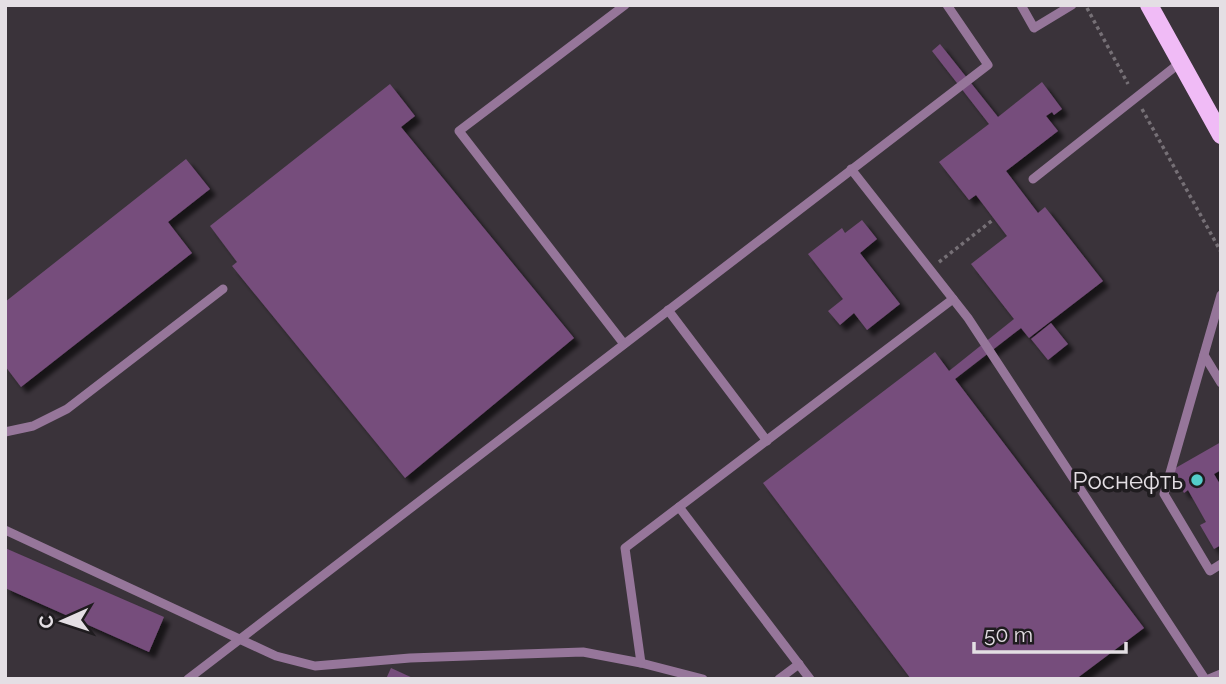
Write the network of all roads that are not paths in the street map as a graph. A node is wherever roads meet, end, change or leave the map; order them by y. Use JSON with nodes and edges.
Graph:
{"nodes":[{"id":1,"x":625,"y":5,"type":"edge"},
{"id":2,"x":947,"y":5,"type":"edge"},
{"id":3,"x":1021,"y":5,"type":"edge"},
{"id":4,"x":1073,"y":5,"type":"edge"},
{"id":5,"x":1149,"y":5,"type":"edge"},
{"id":6,"x":1181,"y":62,"type":"junction"},
{"id":7,"x":1221,"y":135,"type":"edge"},
{"id":8,"x":851,"y":169,"type":"junction"},
{"id":9,"x":1033,"y":179,"type":"dead end"},
{"id":10,"x":223,"y":289,"type":"dead end"},
{"id":11,"x":1221,"y":295,"type":"edge"},
{"id":12,"x":953,"y":299,"type":"junction"},
{"id":13,"x":668,"y":310,"type":"junction"},
{"id":14,"x":624,"y":344,"type":"junction"},
{"id":15,"x":1204,"y":355,"type":"junction"},
{"id":16,"x":1221,"y":383,"type":"edge"},
{"id":17,"x":5,"y":432,"type":"edge"},
{"id":18,"x":766,"y":441,"type":"junction"},
{"id":19,"x":679,"y":508,"type":"junction"},
{"id":20,"x":5,"y":530,"type":"edge"},
{"id":21,"x":1221,"y":564,"type":"edge"},
{"id":22,"x":240,"y":639,"type":"junction"},
{"id":23,"x":640,"y":663,"type":"junction"},
{"id":24,"x":799,"y":664,"type":"junction"},
{"id":25,"x":1221,"y":674,"type":"edge"},
{"id":26,"x":188,"y":679,"type":"edge"},
{"id":27,"x":703,"y":679,"type":"edge"},
{"id":28,"x":779,"y":679,"type":"edge"},
{"id":29,"x":810,"y":679,"type":"edge"},
{"id":30,"x":1207,"y":679,"type":"edge"}],
"edges":[{"from":1,"to":14,"type":"lane"},
{"from":2,"to":8,"type":"lane"},
{"from":3,"to":4,"type":"lane"},
{"from":5,"to":6,"type":"main road"},
{"from":6,"to":7,"type":"main road"},
{"from":6,"to":9,"type":"lane"},
{"from":8,"to":12,"type":"lane"},
{"from":8,"to":13,"type":"lane"},
{"from":10,"to":17,"type":"lane"},
{"from":11,"to":15,"type":"lane"},
{"from":12,"to":18,"type":"lane"},
{"from":12,"to":30,"type":"lane"},
{"from":13,"to":14,"type":"lane"},
{"from":13,"to":18,"type":"lane"},
{"from":14,"to":22,"type":"lane"},
{"from":15,"to":16,"type":"lane"},
{"from":15,"to":21,"type":"lane"},
{"from":18,"to":19,"type":"lane"},
{"from":19,"to":23,"type":"lane"},
{"from":19,"to":24,"type":"lane"},
{"from":20,"to":22,"type":"lane"},
{"from":22,"to":23,"type":"lane"},
{"from":22,"to":26,"type":"lane"},
{"from":23,"to":27,"type":"lane"},
{"from":24,"to":28,"type":"lane"},
{"from":24,"to":29,"type":"lane"},
{"from":25,"to":30,"type":"lane"}]}
